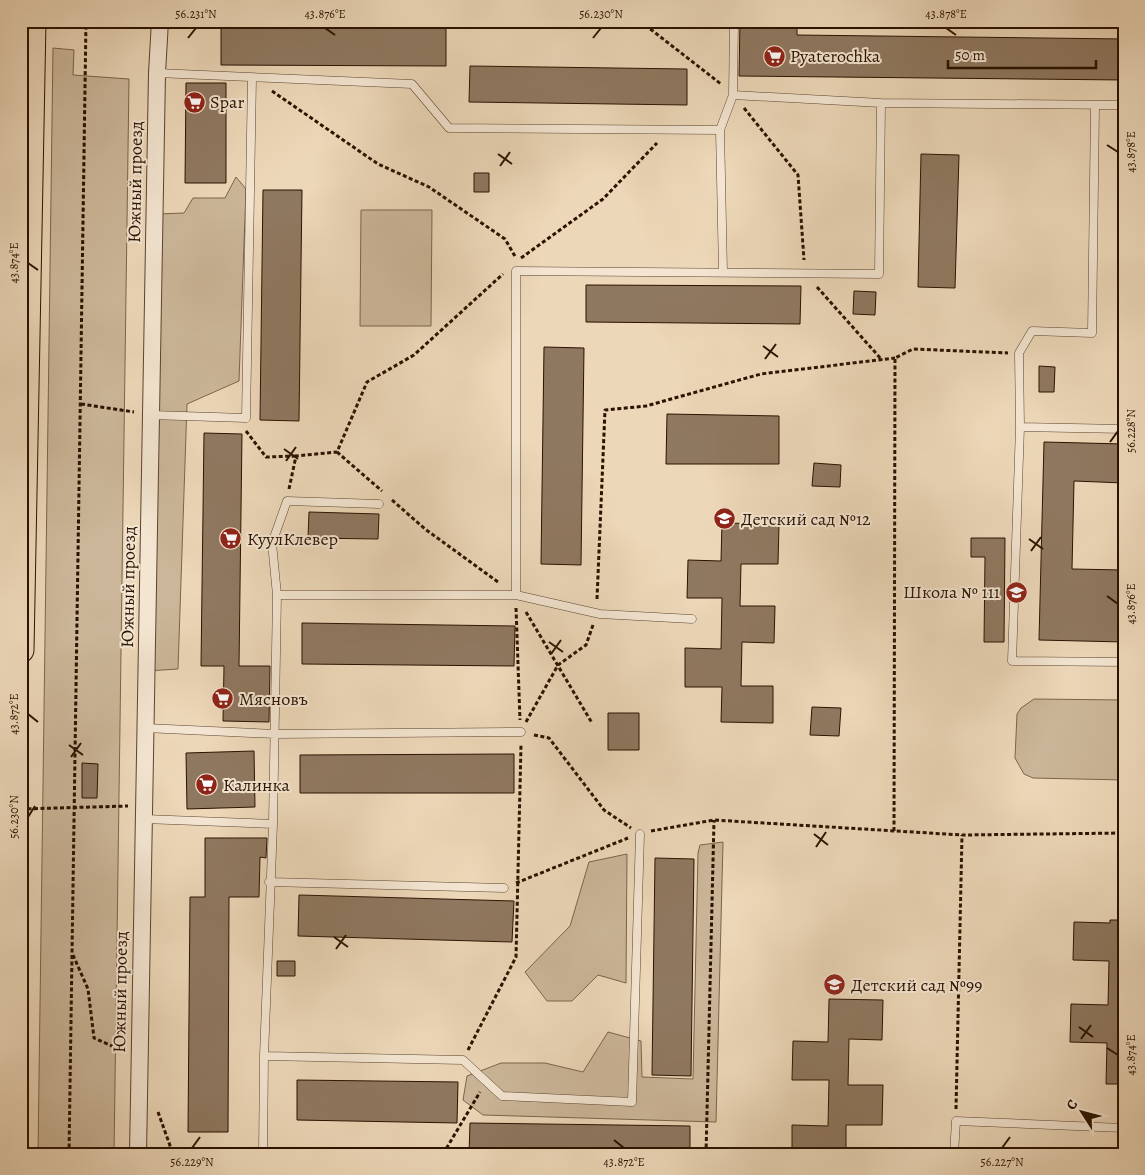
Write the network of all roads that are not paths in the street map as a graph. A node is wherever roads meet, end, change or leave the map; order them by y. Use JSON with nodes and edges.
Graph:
{"nodes":[{"id":1,"x":33,"y":21,"type":"edge"},
{"id":2,"x":160,"y":21,"type":"edge"},
{"id":3,"x":734,"y":21,"type":"edge"},
{"id":4,"x":157,"y":73,"type":"junction"},
{"id":5,"x":252,"y":78,"type":"junction"},
{"id":6,"x":733,"y":95,"type":"junction"},
{"id":7,"x":881,"y":103,"type":"junction"},
{"id":8,"x":1095,"y":106,"type":"junction"},
{"id":9,"x":1124,"y":106,"type":"edge"},
{"id":10,"x":26,"y":107,"type":"edge"},
{"id":11,"x":720,"y":130,"type":"junction"},
{"id":12,"x":723,"y":272,"type":"junction"},
{"id":13,"x":151,"y":415,"type":"junction"},
{"id":14,"x":1020,"y":427,"type":"junction"},
{"id":15,"x":1124,"y":429,"type":"edge"},
{"id":16,"x":379,"y":504,"type":"dead end"},
{"id":17,"x":277,"y":595,"type":"junction"},
{"id":18,"x":516,"y":595,"type":"junction"},
{"id":19,"x":692,"y":619,"type":"dead end"},
{"id":20,"x":21,"y":636,"type":"edge"},
{"id":21,"x":21,"y":650,"type":"edge"},
{"id":22,"x":1124,"y":662,"type":"edge"},
{"id":23,"x":145,"y":728,"type":"junction"},
{"id":24,"x":521,"y":732,"type":"road end"},
{"id":25,"x":275,"y":734,"type":"junction"},
{"id":26,"x":144,"y":812,"type":"junction"},
{"id":27,"x":273,"y":824,"type":"junction"},
{"id":28,"x":640,"y":834,"type":"road end"},
{"id":29,"x":269,"y":882,"type":"junction"},
{"id":30,"x":504,"y":888,"type":"road end"},
{"id":31,"x":264,"y":1056,"type":"junction"},
{"id":32,"x":138,"y":1154,"type":"edge"},
{"id":33,"x":263,"y":1154,"type":"edge"},
{"id":34,"x":954,"y":1154,"type":"edge"},
{"id":35,"x":1122,"y":1154,"type":"edge"}],
"edges":[{"from":1,"to":10,"type":"main road"},
{"from":2,"to":4,"type":"street","name":"Южный проезд"},
{"from":3,"to":6,"type":"lane"},
{"from":4,"to":5,"type":"lane"},
{"from":4,"to":13,"type":"street","name":"Южный проезд"},
{"from":5,"to":11,"type":"lane"},
{"from":5,"to":13,"type":"lane"},
{"from":6,"to":7,"type":"lane"},
{"from":6,"to":11,"type":"lane"},
{"from":7,"to":8,"type":"lane"},
{"from":7,"to":12,"type":"lane"},
{"from":8,"to":9,"type":"lane"},
{"from":8,"to":14,"type":"lane"},
{"from":10,"to":20,"type":"main road"},
{"from":11,"to":12,"type":"lane"},
{"from":12,"to":18,"type":"lane"},
{"from":13,"to":23,"type":"street","name":"Южный проезд"},
{"from":14,"to":15,"type":"lane"},
{"from":14,"to":22,"type":"lane"},
{"from":16,"to":17,"type":"lane"},
{"from":17,"to":18,"type":"lane"},
{"from":17,"to":25,"type":"lane"},
{"from":18,"to":19,"type":"lane"},
{"from":20,"to":21,"type":"main road"},
{"from":23,"to":25,"type":"lane"},
{"from":23,"to":26,"type":"street","name":"Южный проезд"},
{"from":24,"to":25,"type":"lane"},
{"from":25,"to":27,"type":"lane"},
{"from":26,"to":27,"type":"lane"},
{"from":26,"to":32,"type":"street","name":"Южный проезд"},
{"from":27,"to":29,"type":"lane"},
{"from":28,"to":31,"type":"lane"},
{"from":29,"to":30,"type":"lane"},
{"from":29,"to":31,"type":"lane"},
{"from":31,"to":33,"type":"lane"},
{"from":34,"to":35,"type":"lane"}]}
